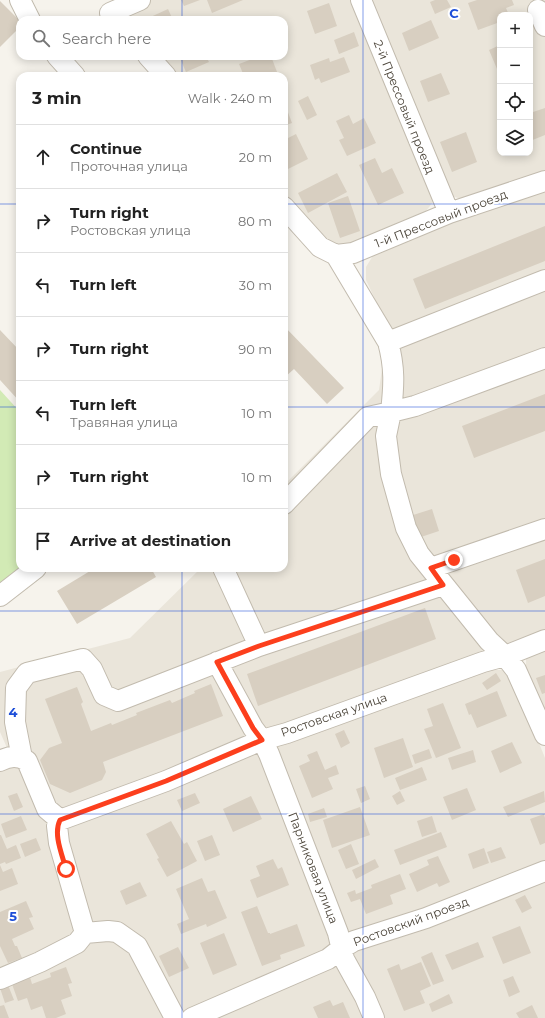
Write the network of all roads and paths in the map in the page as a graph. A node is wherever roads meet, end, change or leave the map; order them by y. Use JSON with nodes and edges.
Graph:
{"nodes":[{"id":1,"x":20,"y":0,"type":"edge"},
{"id":2,"x":140,"y":0,"type":"edge"},
{"id":3,"x":360,"y":0,"type":"edge"},
{"id":4,"x":109,"y":8,"type":"edge"},
{"id":5,"x":28,"y":16,"type":"edge"},
{"id":6,"x":61,"y":60,"type":"edge"},
{"id":7,"x":152,"y":60,"type":"edge"},
{"id":8,"x":71,"y":72,"type":"edge"},
{"id":9,"x":162,"y":72,"type":"edge"},
{"id":10,"x":545,"y":181,"type":"edge"},
{"id":11,"x":288,"y":211,"type":"edge"},
{"id":12,"x":448,"y":213,"type":"junction"},
{"id":13,"x":336,"y":255,"type":"junction"},
{"id":14,"x":545,"y":280,"type":"edge"},
{"id":15,"x":388,"y":342,"type":"junction"},
{"id":16,"x":545,"y":358,"type":"edge"},
{"id":17,"x":391,"y":412,"type":"junction"},
{"id":18,"x":288,"y":500,"type":"edge"},
{"id":19,"x":545,"y":529,"type":"edge"},
{"id":20,"x":431,"y":568,"type":"junction"},
{"id":21,"x":31,"y":572,"type":"edge"},
{"id":22,"x":225,"y":572,"type":"edge"},
{"id":23,"x":443,"y":585,"type":"junction"},
{"id":24,"x":0,"y":596,"type":"edge"},
{"id":25,"x":545,"y":640,"type":"edge"},
{"id":26,"x":259,"y":646,"type":"junction"},
{"id":27,"x":505,"y":656,"type":"junction"},
{"id":28,"x":217,"y":662,"type":"junction"},
{"id":29,"x":545,"y":735,"type":"edge"},
{"id":30,"x":262,"y":740,"type":"junction"},
{"id":31,"x":22,"y":758,"type":"junction"},
{"id":32,"x":0,"y":761,"type":"edge"},
{"id":33,"x":60,"y":820,"type":"junction"},
{"id":34,"x":545,"y":871,"type":"edge"},
{"id":35,"x":85,"y":933,"type":"junction"},
{"id":36,"x":342,"y":948,"type":"junction"},
{"id":37,"x":0,"y":979,"type":"edge"},
{"id":38,"x":175,"y":1018,"type":"edge"},
{"id":39,"x":192,"y":1018,"type":"edge"},
{"id":40,"x":374,"y":1018,"type":"edge"}],
"edges":[{"from":1,"to":5,"type":"street"},
{"from":2,"to":4,"type":"street"},
{"from":3,"to":12,"type":"street","name":"2-й Прессовый проезд"},
{"from":6,"to":8,"type":"street"},
{"from":7,"to":9,"type":"street"},
{"from":10,"to":12,"type":"street","name":"1-й Прессовый проезд"},
{"from":11,"to":13,"type":"street"},
{"from":12,"to":13,"type":"street","name":"1-й Прессовый проезд"},
{"from":13,"to":15,"type":"street"},
{"from":14,"to":15,"type":"street"},
{"from":15,"to":17,"type":"street"},
{"from":16,"to":17,"type":"street"},
{"from":17,"to":18,"type":"street"},
{"from":17,"to":20,"type":"street"},
{"from":19,"to":20,"type":"street"},
{"from":20,"to":23,"type":"street"},
{"from":21,"to":24,"type":"street"},
{"from":22,"to":26,"type":"street"},
{"from":23,"to":26,"type":"street"},
{"from":23,"to":27,"type":"street"},
{"from":25,"to":27,"type":"street","name":"Ростовская улица"},
{"from":26,"to":28,"type":"street"},
{"from":27,"to":29,"type":"street"},
{"from":27,"to":30,"type":"street","name":"Ростовская улица"},
{"from":28,"to":30,"type":"street","name":"Парниковая улица"},
{"from":28,"to":31,"type":"street"},
{"from":30,"to":33,"type":"street","name":"Ростовская улица"},
{"from":30,"to":36,"type":"street","name":"Парниковая улица"},
{"from":31,"to":32,"type":"street"},
{"from":31,"to":33,"type":"street"},
{"from":33,"to":35,"type":"street"},
{"from":34,"to":36,"type":"street","name":"Ростовский проезд"},
{"from":35,"to":37,"type":"street"},
{"from":35,"to":38,"type":"street"},
{"from":36,"to":39,"type":"street","name":"Ростовский проезд"},
{"from":36,"to":40,"type":"street","name":"Парниковая улица"}]}
